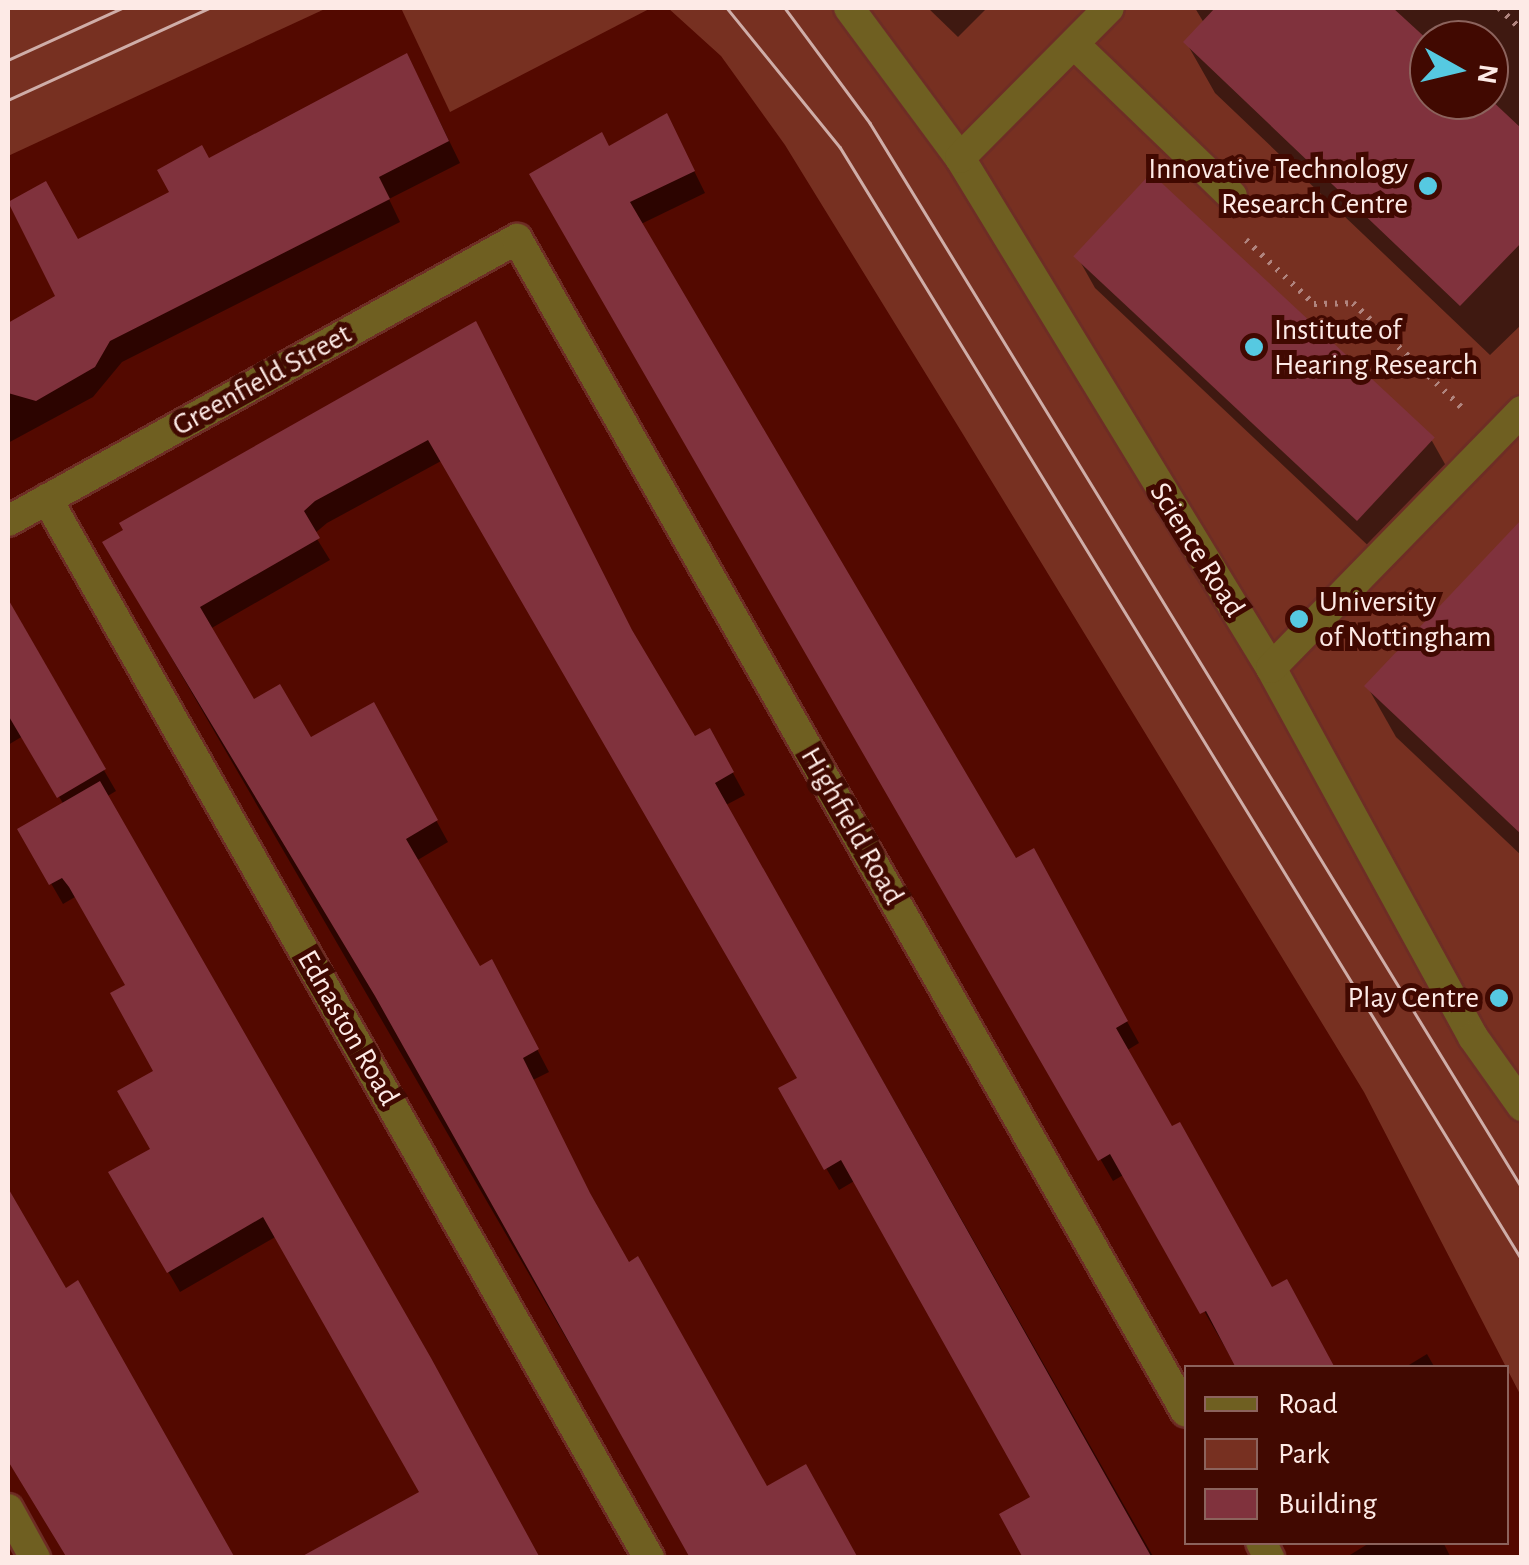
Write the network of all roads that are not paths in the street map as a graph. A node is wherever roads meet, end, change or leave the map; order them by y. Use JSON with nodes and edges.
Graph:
{"nodes":[{"id":1,"x":848,"y":8,"type":"edge"},
{"id":2,"x":1109,"y":8,"type":"edge"},
{"id":3,"x":1074,"y":44,"type":"junction"},
{"id":4,"x":960,"y":158,"type":"junction"},
{"id":5,"x":1232,"y":196,"type":"road end"},
{"id":6,"x":517,"y":239,"type":"joint"},
{"id":7,"x":1522,"y":411,"type":"edge"},
{"id":8,"x":47,"y":499,"type":"junction"},
{"id":9,"x":8,"y":521,"type":"edge"},
{"id":10,"x":1270,"y":668,"type":"junction"},
{"id":11,"x":1522,"y":1106,"type":"edge"},
{"id":12,"x":1184,"y":1408,"type":"edge"},
{"id":13,"x":8,"y":1509,"type":"edge"},
{"id":14,"x":35,"y":1558,"type":"edge"},
{"id":15,"x":649,"y":1558,"type":"edge"}],
"edges":[{"from":1,"to":4,"type":"street","name":"Science Road"},
{"from":2,"to":3,"type":"street"},
{"from":3,"to":4,"type":"street"},
{"from":3,"to":5,"type":"street"},
{"from":4,"to":10,"type":"street","name":"Science Road"},
{"from":6,"to":8,"type":"street","name":"Greenfield Street"},
{"from":6,"to":12,"type":"street","name":"Highfield Road"},
{"from":7,"to":10,"type":"street"},
{"from":8,"to":9,"type":"street","name":"Greenfield Street"},
{"from":8,"to":15,"type":"street","name":"Ednaston Road"},
{"from":10,"to":11,"type":"street","name":"Science Road"},
{"from":13,"to":14,"type":"street"}]}
